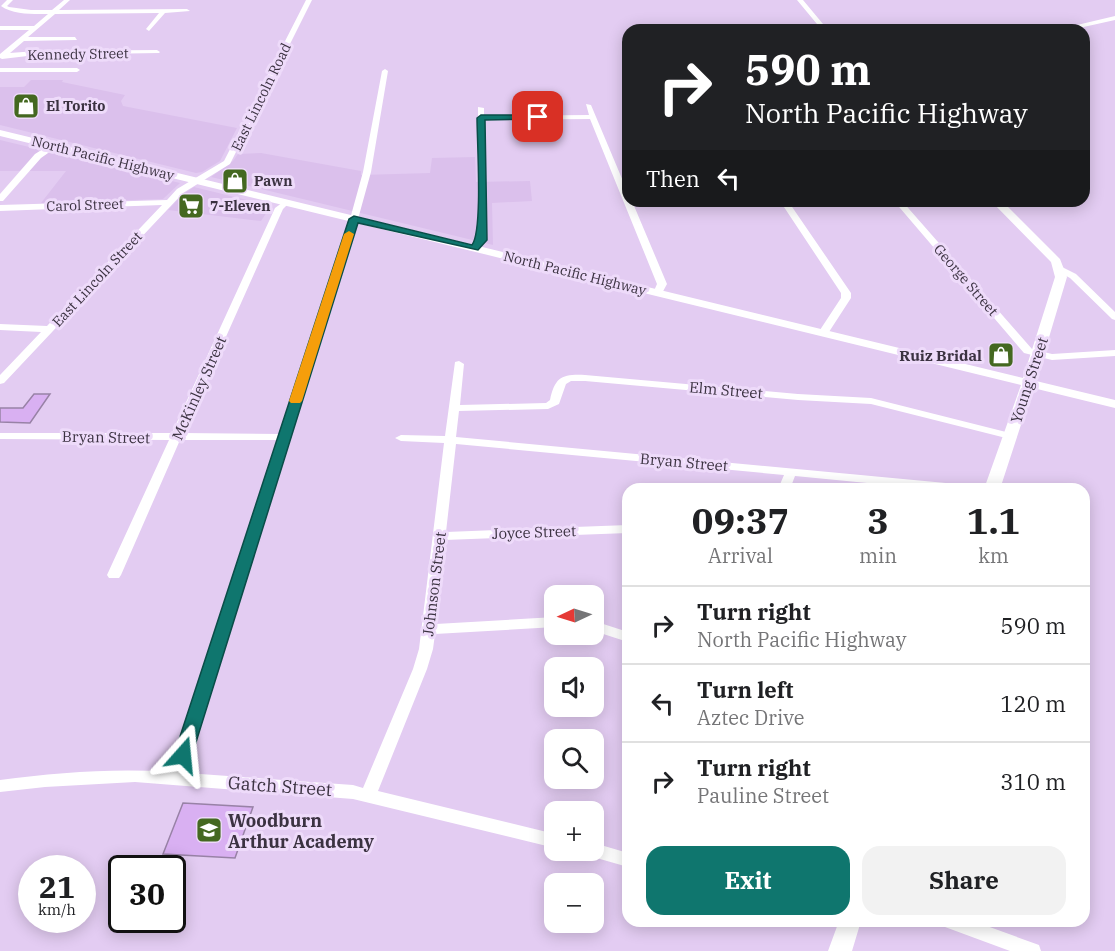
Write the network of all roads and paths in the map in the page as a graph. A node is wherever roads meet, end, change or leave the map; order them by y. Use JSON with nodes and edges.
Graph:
{"nodes":[{"id":1,"x":10,"y":0,"type":"edge"},
{"id":2,"x":67,"y":0,"type":"edge"},
{"id":3,"x":309,"y":0,"type":"edge"},
{"id":4,"x":800,"y":0,"type":"edge"},
{"id":5,"x":164,"y":11,"type":"junction"},
{"id":6,"x":187,"y":11,"type":"dead end"},
{"id":7,"x":53,"y":12,"type":"junction"},
{"id":8,"x":1115,"y":18,"type":"edge"},
{"id":9,"x":820,"y":24,"type":"edge"},
{"id":10,"x":1088,"y":24,"type":"edge"},
{"id":11,"x":0,"y":28,"type":"edge"},
{"id":12,"x":34,"y":28,"type":"junction"},
{"id":13,"x":149,"y":29,"type":"dead end"},
{"id":14,"x":21,"y":39,"type":"junction"},
{"id":15,"x":75,"y":39,"type":"dead end"},
{"id":16,"x":135,"y":46,"type":"dead end"},
{"id":17,"x":129,"y":52,"type":"junction"},
{"id":18,"x":157,"y":52,"type":"dead end"},
{"id":19,"x":1,"y":57,"type":"edge"},
{"id":20,"x":0,"y":70,"type":"edge"},
{"id":21,"x":77,"y":70,"type":"dead end"},
{"id":22,"x":386,"y":71,"type":"dead end"},
{"id":23,"x":588,"y":105,"type":"dead end"},
{"id":24,"x":480,"y":108,"type":"dead end"},
{"id":25,"x":592,"y":117,"type":"junction"},
{"id":26,"x":481,"y":118,"type":"junction"},
{"id":27,"x":0,"y":133,"type":"edge"},
{"id":28,"x":54,"y":146,"type":"junction"},
{"id":29,"x":196,"y":181,"type":"junction"},
{"id":30,"x":622,"y":189,"type":"edge"},
{"id":31,"x":0,"y":199,"type":"edge"},
{"id":32,"x":169,"y":202,"type":"junction"},
{"id":33,"x":286,"y":202,"type":"junction"},
{"id":34,"x":630,"y":207,"type":"edge"},
{"id":35,"x":788,"y":207,"type":"edge"},
{"id":36,"x":903,"y":207,"type":"edge"},
{"id":37,"x":1002,"y":207,"type":"edge"},
{"id":38,"x":0,"y":208,"type":"edge"},
{"id":39,"x":354,"y":219,"type":"junction"},
{"id":40,"x":475,"y":248,"type":"junction"},
{"id":41,"x":1060,"y":269,"type":"junction"},
{"id":42,"x":658,"y":293,"type":"junction"},
{"id":43,"x":1115,"y":317,"type":"edge"},
{"id":44,"x":0,"y":327,"type":"edge"},
{"id":45,"x":49,"y":329,"type":"junction"},
{"id":46,"x":823,"y":333,"type":"junction"},
{"id":47,"x":1115,"y":353,"type":"edge"},
{"id":48,"x":1037,"y":355,"type":"junction"},
{"id":49,"x":459,"y":364,"type":"dead end"},
{"id":50,"x":0,"y":381,"type":"edge"},
{"id":51,"x":1029,"y":383,"type":"junction"},
{"id":52,"x":1115,"y":404,"type":"edge"},
{"id":53,"x":455,"y":408,"type":"junction"},
{"id":54,"x":0,"y":436,"type":"edge"},
{"id":55,"x":1010,"y":436,"type":"junction"},
{"id":56,"x":284,"y":437,"type":"junction"},
{"id":57,"x":176,"y":438,"type":"junction"},
{"id":58,"x":401,"y":438,"type":"dead end"},
{"id":59,"x":451,"y":439,"type":"junction"},
{"id":60,"x":791,"y":472,"type":"junction"},
{"id":61,"x":786,"y":483,"type":"edge"},
{"id":62,"x":905,"y":483,"type":"edge"},
{"id":63,"x":994,"y":483,"type":"edge"},
{"id":64,"x":622,"y":529,"type":"edge"},
{"id":65,"x":440,"y":536,"type":"junction"},
{"id":66,"x":114,"y":575,"type":"dead end"},
{"id":67,"x":544,"y":623,"type":"edge"},
{"id":68,"x":429,"y":629,"type":"junction"},
{"id":69,"x":604,"y":629,"type":"edge"},
{"id":70,"x":622,"y":635,"type":"edge"},
{"id":71,"x":176,"y":778,"type":"junction"},
{"id":72,"x":0,"y":786,"type":"edge"},
{"id":73,"x":368,"y":795,"type":"junction"},
{"id":74,"x":544,"y":838,"type":"edge"},
{"id":75,"x":604,"y":853,"type":"edge"},
{"id":76,"x":622,"y":858,"type":"edge"},
{"id":77,"x":848,"y":927,"type":"edge"},
{"id":78,"x":967,"y":927,"type":"edge"},
{"id":79,"x":840,"y":951,"type":"edge"},
{"id":80,"x":1032,"y":951,"type":"edge"}],
"edges":[{"from":1,"to":7,"type":"street"},
{"from":2,"to":7,"type":"street"},
{"from":3,"to":29,"type":"street","name":"East Lincoln Road"},
{"from":4,"to":9,"type":"street"},
{"from":5,"to":6,"type":"street"},
{"from":5,"to":7,"type":"street"},
{"from":5,"to":13,"type":"street"},
{"from":7,"to":12,"type":"street"},
{"from":8,"to":10,"type":"main road"},
{"from":11,"to":12,"type":"street"},
{"from":12,"to":14,"type":"street"},
{"from":14,"to":15,"type":"street"},
{"from":14,"to":19,"type":"street"},
{"from":16,"to":17,"type":"street"},
{"from":17,"to":18,"type":"street","name":"Kennedy Street"},
{"from":17,"to":19,"type":"street","name":"Kennedy Street"},
{"from":20,"to":21,"type":"street"},
{"from":22,"to":39,"type":"street"},
{"from":23,"to":25,"type":"street"},
{"from":24,"to":26,"type":"street"},
{"from":25,"to":26,"type":"street"},
{"from":25,"to":30,"type":"street"},
{"from":26,"to":40,"type":"street"},
{"from":27,"to":28,"type":"main road","name":"North Pacific Highway"},
{"from":28,"to":29,"type":"main road","name":"North Pacific Highway"},
{"from":28,"to":31,"type":"street"},
{"from":29,"to":32,"type":"street","name":"East Lincoln Street"},
{"from":29,"to":33,"type":"main road","name":"North Pacific Highway"},
{"from":32,"to":38,"type":"street","name":"Carol Street"},
{"from":32,"to":45,"type":"street","name":"East Lincoln Street"},
{"from":33,"to":39,"type":"main road","name":"North Pacific Highway"},
{"from":33,"to":57,"type":"street","name":"McKinley Street"},
{"from":34,"to":42,"type":"street"},
{"from":35,"to":46,"type":"street"},
{"from":36,"to":48,"type":"street","name":"George Street"},
{"from":37,"to":41,"type":"main road"},
{"from":39,"to":40,"type":"main road","name":"North Pacific Highway"},
{"from":39,"to":56,"type":"street"},
{"from":40,"to":42,"type":"main road","name":"North Pacific Highway"},
{"from":41,"to":43,"type":"street"},
{"from":41,"to":48,"type":"main road","name":"Young Street"},
{"from":42,"to":46,"type":"main road","name":"North Pacific Highway"},
{"from":44,"to":45,"type":"street"},
{"from":45,"to":50,"type":"street","name":"East Lincoln Street"},
{"from":46,"to":51,"type":"main road","name":"North Pacific Highway"},
{"from":47,"to":48,"type":"street"},
{"from":48,"to":51,"type":"main road","name":"Young Street"},
{"from":49,"to":53,"type":"street","name":"Johnson Street"},
{"from":51,"to":52,"type":"main road","name":"North Pacific Highway"},
{"from":51,"to":55,"type":"main road","name":"Young Street"},
{"from":53,"to":55,"type":"street","name":"Elm Street"},
{"from":53,"to":59,"type":"street","name":"Johnson Street"},
{"from":54,"to":57,"type":"street","name":"Bryan Street"},
{"from":55,"to":63,"type":"main road","name":"Young Street"},
{"from":56,"to":57,"type":"street","name":"Bryan Street"},
{"from":56,"to":71,"type":"street"},
{"from":57,"to":66,"type":"street","name":"McKinley Street"},
{"from":58,"to":59,"type":"street","name":"Bryan Street"},
{"from":59,"to":60,"type":"street","name":"Bryan Street"},
{"from":59,"to":65,"type":"street","name":"Johnson Street"},
{"from":60,"to":61,"type":"street"},
{"from":60,"to":62,"type":"street","name":"Bryan Street"},
{"from":64,"to":65,"type":"street","name":"Joyce Street"},
{"from":65,"to":68,"type":"street","name":"Johnson Street"},
{"from":67,"to":68,"type":"street"},
{"from":68,"to":73,"type":"street","name":"Johnson Street"},
{"from":69,"to":70,"type":"street"},
{"from":71,"to":72,"type":"street","name":"Gatch Street"},
{"from":71,"to":73,"type":"street","name":"Gatch Street"},
{"from":73,"to":74,"type":"street","name":"Gatch Street"},
{"from":75,"to":76,"type":"street"},
{"from":77,"to":79,"type":"main road"},
{"from":78,"to":80,"type":"street"}]}
